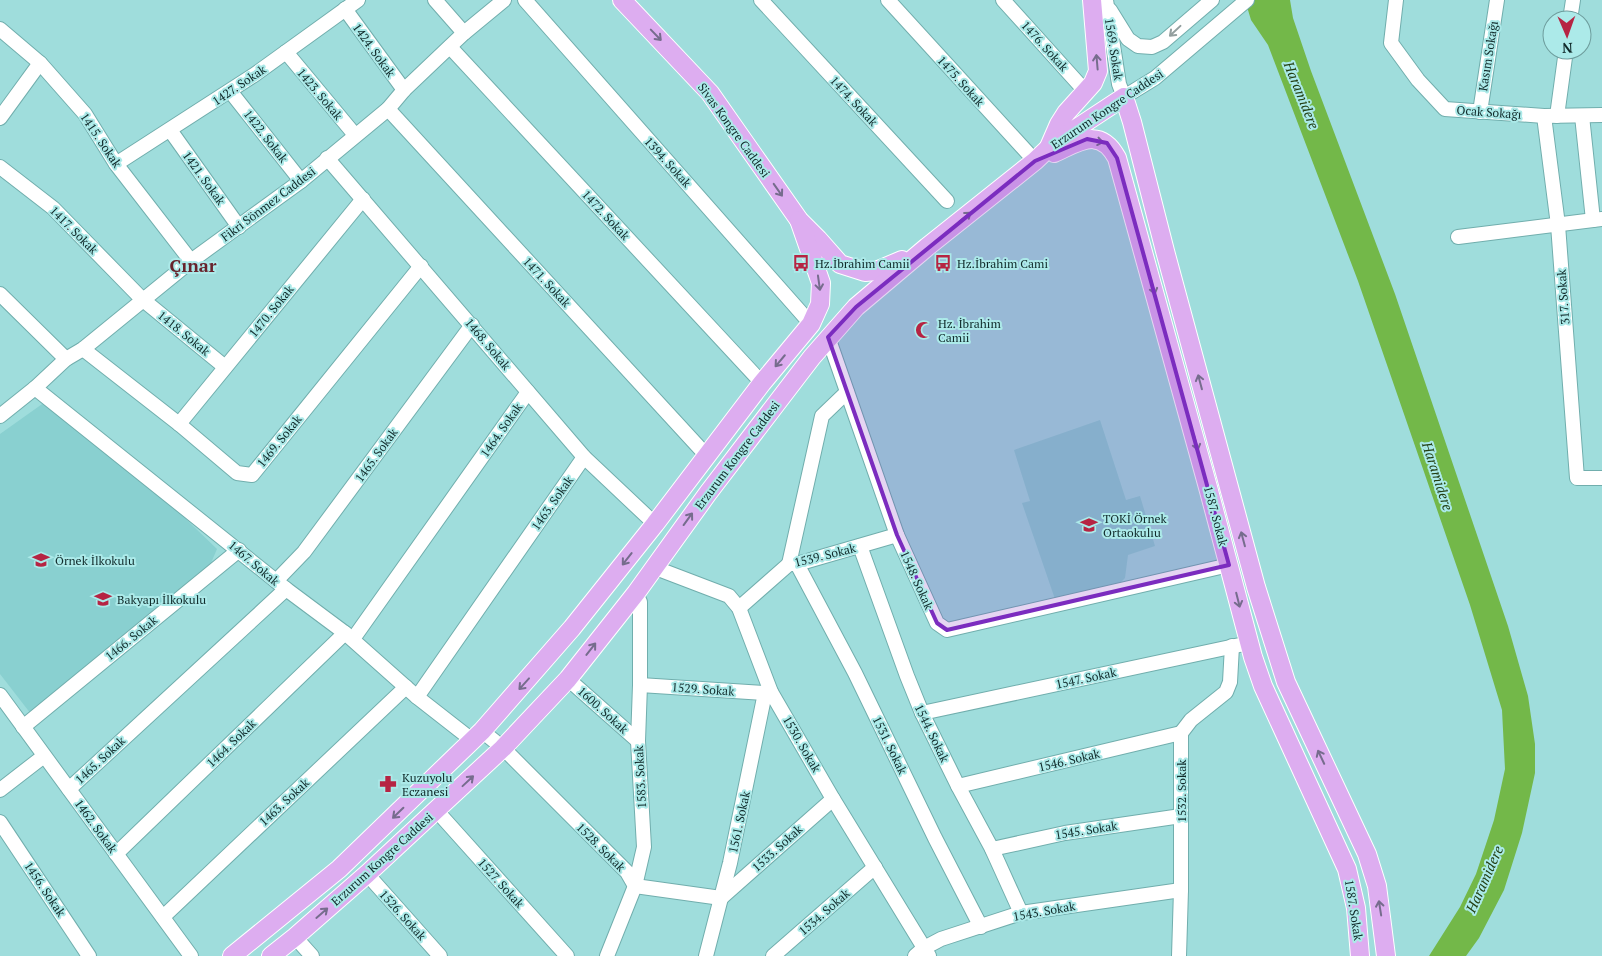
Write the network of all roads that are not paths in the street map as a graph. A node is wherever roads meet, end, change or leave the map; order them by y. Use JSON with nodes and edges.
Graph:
{"nodes":[{"id":1,"x":358,"y":0,"type":"edge"},
{"id":2,"x":435,"y":0,"type":"edge"},
{"id":3,"x":504,"y":0,"type":"edge"},
{"id":4,"x":525,"y":0,"type":"edge"},
{"id":5,"x":761,"y":0,"type":"edge"},
{"id":6,"x":888,"y":0,"type":"edge"},
{"id":7,"x":1003,"y":0,"type":"edge"},
{"id":8,"x":1212,"y":0,"type":"edge"},
{"id":9,"x":1247,"y":0,"type":"edge"},
{"id":10,"x":1396,"y":0,"type":"edge"},
{"id":11,"x":1497,"y":0,"type":"edge"},
{"id":12,"x":1101,"y":1,"type":"edge"},
{"id":13,"x":627,"y":3,"type":"edge"},
{"id":14,"x":345,"y":9,"type":"junction"},
{"id":15,"x":0,"y":29,"type":"edge"},
{"id":16,"x":464,"y":33,"type":"junction"},
{"id":17,"x":450,"y":47,"type":"junction"},
{"id":18,"x":286,"y":52,"type":"junction"},
{"id":19,"x":1564,"y":60,"type":"edge"},
{"id":20,"x":40,"y":63,"type":"junction"},
{"id":21,"x":404,"y":90,"type":"junction"},
{"id":22,"x":230,"y":91,"type":"junction"},
{"id":23,"x":1086,"y":92,"type":"junction"},
{"id":24,"x":1124,"y":97,"type":"junction"},
{"id":25,"x":388,"y":109,"type":"junction"},
{"id":26,"x":1480,"y":112,"type":"junction"},
{"id":27,"x":1602,"y":115,"type":"edge"},
{"id":28,"x":1551,"y":116,"type":"junction"},
{"id":29,"x":1582,"y":116,"type":"junction"},
{"id":30,"x":0,"y":118,"type":"edge"},
{"id":31,"x":170,"y":130,"type":"junction"},
{"id":32,"x":355,"y":135,"type":"junction"},
{"id":33,"x":1049,"y":148,"type":"junction"},
{"id":34,"x":327,"y":158,"type":"junction"},
{"id":35,"x":1035,"y":161,"type":"junction"},
{"id":36,"x":116,"y":164,"type":"junction"},
{"id":37,"x":0,"y":167,"type":"edge"},
{"id":38,"x":301,"y":181,"type":"junction"},
{"id":39,"x":363,"y":199,"type":"junction"},
{"id":40,"x":947,"y":201,"type":"dead end"},
{"id":41,"x":799,"y":220,"type":"junction"},
{"id":42,"x":1597,"y":220,"type":"edge"},
{"id":43,"x":1558,"y":225,"type":"junction"},
{"id":44,"x":239,"y":227,"type":"junction"},
{"id":45,"x":1458,"y":237,"type":"dead end"},
{"id":46,"x":927,"y":247,"type":"junction"},
{"id":47,"x":191,"y":261,"type":"junction"},
{"id":48,"x":421,"y":266,"type":"junction"},
{"id":49,"x":0,"y":294,"type":"edge"},
{"id":50,"x":142,"y":299,"type":"junction"},
{"id":51,"x":812,"y":324,"type":"junction"},
{"id":52,"x":472,"y":325,"type":"junction"},
{"id":53,"x":828,"y":338,"type":"junction"},
{"id":54,"x":83,"y":349,"type":"junction"},
{"id":55,"x":66,"y":358,"type":"junction"},
{"id":56,"x":225,"y":367,"type":"junction"},
{"id":57,"x":762,"y":382,"type":"junction"},
{"id":58,"x":35,"y":388,"type":"junction"},
{"id":59,"x":528,"y":392,"type":"junction"},
{"id":60,"x":847,"y":392,"type":"junction"},
{"id":61,"x":0,"y":415,"type":"edge"},
{"id":62,"x":179,"y":424,"type":"junction"},
{"id":63,"x":706,"y":455,"type":"junction"},
{"id":64,"x":584,"y":457,"type":"junction"},
{"id":65,"x":1602,"y":478,"type":"edge"},
{"id":66,"x":655,"y":524,"type":"junction"},
{"id":67,"x":897,"y":535,"type":"junction"},
{"id":68,"x":860,"y":546,"type":"junction"},
{"id":69,"x":239,"y":550,"type":"junction"},
{"id":70,"x":793,"y":564,"type":"junction"},
{"id":71,"x":1229,"y":566,"type":"junction"},
{"id":72,"x":653,"y":567,"type":"junction"},
{"id":73,"x":281,"y":585,"type":"junction"},
{"id":74,"x":636,"y":593,"type":"junction"},
{"id":75,"x":739,"y":608,"type":"junction"},
{"id":76,"x":349,"y":636,"type":"junction"},
{"id":77,"x":1241,"y":644,"type":"junction"},
{"id":78,"x":568,"y":679,"type":"junction"},
{"id":79,"x":640,"y":685,"type":"junction"},
{"id":80,"x":406,"y":687,"type":"junction"},
{"id":81,"x":768,"y":693,"type":"junction"},
{"id":82,"x":0,"y":695,"type":"edge"},
{"id":83,"x":418,"y":697,"type":"junction"},
{"id":84,"x":922,"y":713,"type":"junction"},
{"id":85,"x":23,"y":726,"type":"junction"},
{"id":86,"x":1180,"y":733,"type":"junction"},
{"id":87,"x":477,"y":736,"type":"junction"},
{"id":88,"x":638,"y":741,"type":"junction"},
{"id":89,"x":503,"y":748,"type":"junction"},
{"id":90,"x":44,"y":756,"type":"junction"},
{"id":91,"x":958,"y":786,"type":"junction"},
{"id":92,"x":69,"y":789,"type":"junction"},
{"id":93,"x":0,"y":790,"type":"edge"},
{"id":94,"x":833,"y":799,"type":"junction"},
{"id":95,"x":436,"y":810,"type":"junction"},
{"id":96,"x":1181,"y":816,"type":"junction"},
{"id":97,"x":0,"y":822,"type":"edge"},
{"id":98,"x":992,"y":849,"type":"junction"},
{"id":99,"x":116,"y":854,"type":"junction"},
{"id":100,"x":874,"y":867,"type":"junction"},
{"id":101,"x":367,"y":874,"type":"junction"},
{"id":102,"x":634,"y":886,"type":"junction"},
{"id":103,"x":1181,"y":890,"type":"junction"},
{"id":104,"x":721,"y":898,"type":"junction"},
{"id":105,"x":1021,"y":913,"type":"junction"},
{"id":106,"x":162,"y":917,"type":"junction"},
{"id":107,"x":981,"y":926,"type":"junction"},
{"id":108,"x":295,"y":937,"type":"junction"},
{"id":109,"x":923,"y":953,"type":"edge"},
{"id":110,"x":89,"y":956,"type":"edge"},
{"id":111,"x":191,"y":956,"type":"edge"},
{"id":112,"x":232,"y":956,"type":"edge"},
{"id":113,"x":271,"y":956,"type":"edge"},
{"id":114,"x":312,"y":956,"type":"edge"},
{"id":115,"x":440,"y":956,"type":"edge"},
{"id":116,"x":567,"y":956,"type":"edge"},
{"id":117,"x":607,"y":956,"type":"edge"},
{"id":118,"x":706,"y":956,"type":"edge"},
{"id":119,"x":773,"y":956,"type":"edge"},
{"id":120,"x":1179,"y":956,"type":"edge"},
{"id":121,"x":1360,"y":956,"type":"edge"},
{"id":122,"x":1386,"y":956,"type":"edge"}],
"edges":[{"from":1,"to":14,"type":"street","name":"1427. Sokak"},
{"from":2,"to":16,"type":"street"},
{"from":3,"to":16,"type":"street","name":"Fikri Sönmez Caddesi"},
{"from":4,"to":51,"type":"street","name":"1394. Sokak"},
{"from":5,"to":40,"type":"street","name":"1474. Sokak"},
{"from":6,"to":35,"type":"street","name":"1475. Sokak"},
{"from":7,"to":23,"type":"street","name":"1476. Sokak"},
{"from":8,"to":12,"type":"street","one_way":true},
{"from":9,"to":24,"type":"street","name":"Erzurum Kongre Caddesi"},
{"from":10,"to":26,"type":"street","name":"Ocak Sokağı"},
{"from":11,"to":26,"type":"street","name":"Kasım Sokağı"},
{"from":23,"to":12,"type":"main road","one_way":true},
{"from":12,"to":24,"type":"street","name":"1569. Sokak"},
{"from":13,"to":41,"type":"main road","name":"Sivas Kongre Caddesi","one_way":true},
{"from":14,"to":18,"type":"street","name":"1427. Sokak"},
{"from":14,"to":21,"type":"street","name":"1424. Sokak"},
{"from":15,"to":20,"type":"street","name":"1415. Sokak"},
{"from":16,"to":17,"type":"street","name":"Fikri Sönmez Caddesi"},
{"from":17,"to":21,"type":"street","name":"Fikri Sönmez Caddesi"},
{"from":17,"to":57,"type":"street","name":"1472. Sokak"},
{"from":18,"to":22,"type":"street","name":"1427. Sokak"},
{"from":18,"to":32,"type":"street","name":"1423. Sokak"},
{"from":19,"to":28,"type":"street","name":"317. Sokak"},
{"from":20,"to":30,"type":"street"},
{"from":20,"to":36,"type":"street","name":"1415. Sokak"},
{"from":21,"to":25,"type":"street","name":"Fikri Sönmez Caddesi"},
{"from":22,"to":31,"type":"street","name":"1427. Sokak"},
{"from":22,"to":38,"type":"street","name":"1422. Sokak"},
{"from":23,"to":33,"type":"main road"},
{"from":24,"to":33,"type":"main road","name":"Erzurum Kongre Caddesi"},
{"from":122,"to":24,"type":"main road","name":"1587. Sokak","one_way":true},
{"from":25,"to":32,"type":"street","name":"Fikri Sönmez Caddesi"},
{"from":25,"to":63,"type":"street","name":"1471. Sokak"},
{"from":26,"to":28,"type":"street","name":"Ocak Sokağı"},
{"from":27,"to":29,"type":"street","name":"Ocak Sokağı"},
{"from":28,"to":29,"type":"street","name":"Ocak Sokağı"},
{"from":28,"to":43,"type":"street","name":"317. Sokak"},
{"from":29,"to":42,"type":"street"},
{"from":31,"to":36,"type":"street","name":"1427. Sokak"},
{"from":31,"to":44,"type":"street","name":"1421. Sokak"},
{"from":32,"to":34,"type":"street","name":"Fikri Sönmez Caddesi"},
{"from":33,"to":35,"type":"main road","name":"Erzurum Kongre Caddesi"},
{"from":34,"to":38,"type":"street","name":"Fikri Sönmez Caddesi"},
{"from":34,"to":39,"type":"street","name":"1468. Sokak"},
{"from":46,"to":35,"type":"main road","name":"Erzurum Kongre Caddesi","one_way":true},
{"from":35,"to":71,"type":"main road","name":"1587. Sokak","one_way":true},
{"from":36,"to":47,"type":"street","name":"1415. Sokak"},
{"from":37,"to":50,"type":"street","name":"1417. Sokak"},
{"from":38,"to":44,"type":"street","name":"Fikri Sönmez Caddesi"},
{"from":39,"to":48,"type":"street","name":"1468. Sokak"},
{"from":39,"to":56,"type":"street","name":"1470. Sokak"},
{"from":41,"to":46,"type":"main road","name":"Sivas Kongre Caddesi"},
{"from":41,"to":51,"type":"main road","name":"Sivas Kongre Caddesi","one_way":true},
{"from":42,"to":43,"type":"street"},
{"from":43,"to":45,"type":"street"},
{"from":43,"to":65,"type":"street","name":"317. Sokak"},
{"from":44,"to":47,"type":"street","name":"Fikri Sönmez Caddesi"},
{"from":46,"to":53,"type":"main road","name":"Erzurum Kongre Caddesi"},
{"from":47,"to":50,"type":"street","name":"Fikri Sönmez Caddesi"},
{"from":48,"to":52,"type":"street","name":"1468. Sokak"},
{"from":48,"to":62,"type":"street","name":"1469. Sokak"},
{"from":49,"to":55,"type":"street"},
{"from":50,"to":54,"type":"street","name":"Fikri Sönmez Caddesi"},
{"from":50,"to":56,"type":"street","name":"1418. Sokak"},
{"from":51,"to":57,"type":"main road","name":"Erzurum Kongre Caddesi","one_way":true},
{"from":52,"to":59,"type":"street","name":"1468. Sokak"},
{"from":52,"to":73,"type":"street","name":"1465. Sokak"},
{"from":53,"to":60,"type":"street","name":"1548. Sokak"},
{"from":72,"to":53,"type":"main road","name":"Erzurum Kongre Caddesi","one_way":true},
{"from":54,"to":55,"type":"street","name":"Fikri Sönmez Caddesi"},
{"from":54,"to":62,"type":"street","name":"1469. Sokak"},
{"from":55,"to":58,"type":"street","name":"Fikri Sönmez Caddesi"},
{"from":56,"to":62,"type":"street","name":"1470. Sokak"},
{"from":57,"to":63,"type":"main road","name":"Erzurum Kongre Caddesi"},
{"from":58,"to":61,"type":"street","name":"Fikri Sönmez Caddesi"},
{"from":58,"to":69,"type":"street","name":"1467. Sokak"},
{"from":59,"to":64,"type":"street","name":"1468. Sokak"},
{"from":59,"to":76,"type":"street","name":"1464. Sokak"},
{"from":60,"to":67,"type":"street","name":"1548. Sokak"},
{"from":60,"to":70,"type":"street"},
{"from":63,"to":66,"type":"main road","name":"Erzurum Kongre Caddesi"},
{"from":64,"to":66,"type":"street","name":"1468. Sokak"},
{"from":64,"to":83,"type":"street","name":"1463. Sokak"},
{"from":66,"to":87,"type":"main road","name":"Erzurum Kongre Caddesi","one_way":true},
{"from":67,"to":68,"type":"street","name":"1539. Sokak"},
{"from":67,"to":71,"type":"street","name":"1548. Sokak"},
{"from":68,"to":70,"type":"street","name":"1539. Sokak"},
{"from":68,"to":84,"type":"street","name":"1544. Sokak"},
{"from":69,"to":73,"type":"street","name":"1467. Sokak"},
{"from":69,"to":85,"type":"street","name":"1466. Sokak"},
{"from":70,"to":75,"type":"street","name":"1539. Sokak"},
{"from":70,"to":107,"type":"street","name":"1531. Sokak"},
{"from":71,"to":77,"type":"main road","name":"1587. Sokak","one_way":true},
{"from":72,"to":74,"type":"main road","name":"Erzurum Kongre Caddesi"},
{"from":72,"to":75,"type":"street","name":"1530. Sokak"},
{"from":73,"to":76,"type":"street","name":"1467. Sokak"},
{"from":73,"to":92,"type":"street","name":"1465. Sokak"},
{"from":78,"to":74,"type":"main road","name":"Erzurum Kongre Caddesi","one_way":true},
{"from":74,"to":79,"type":"street","name":"1583. Sokak"},
{"from":75,"to":81,"type":"street","name":"1530. Sokak"},
{"from":76,"to":80,"type":"street","name":"1467. Sokak"},
{"from":76,"to":99,"type":"street","name":"1464. Sokak"},
{"from":77,"to":84,"type":"street","name":"1547. Sokak"},
{"from":77,"to":86,"type":"street"},
{"from":77,"to":121,"type":"main road","name":"1587. Sokak"},
{"from":78,"to":88,"type":"street","name":"1600. Sokak"},
{"from":78,"to":89,"type":"main road","name":"Erzurum Kongre Caddesi"},
{"from":79,"to":81,"type":"street","name":"1529. Sokak"},
{"from":79,"to":88,"type":"street","name":"1583. Sokak"},
{"from":80,"to":83,"type":"street","name":"1467. Sokak"},
{"from":80,"to":106,"type":"street","name":"1463. Sokak"},
{"from":81,"to":94,"type":"street","name":"1530. Sokak"},
{"from":81,"to":104,"type":"street","name":"1561. Sokak"},
{"from":82,"to":85,"type":"street","name":"1462. Sokak"},
{"from":83,"to":87,"type":"street","name":"1467. Sokak"},
{"from":84,"to":91,"type":"street","name":"1544. Sokak"},
{"from":85,"to":90,"type":"street","name":"1462. Sokak"},
{"from":86,"to":91,"type":"street","name":"1546. Sokak"},
{"from":86,"to":96,"type":"street","name":"1532. Sokak"},
{"from":87,"to":89,"type":"street","name":"1528. Sokak"},
{"from":87,"to":112,"type":"main road","name":"Erzurum Kongre Caddesi","one_way":true},
{"from":88,"to":102,"type":"street","name":"1583. Sokak"},
{"from":95,"to":89,"type":"main road","name":"Erzurum Kongre Caddesi","one_way":true},
{"from":89,"to":102,"type":"street","name":"1528. Sokak"},
{"from":90,"to":92,"type":"street","name":"1462. Sokak"},
{"from":90,"to":93,"type":"street"},
{"from":91,"to":98,"type":"street","name":"1544. Sokak"},
{"from":92,"to":99,"type":"street","name":"1462. Sokak"},
{"from":94,"to":100,"type":"street","name":"1530. Sokak"},
{"from":94,"to":104,"type":"street","name":"1533. Sokak"},
{"from":95,"to":101,"type":"main road","name":"Erzurum Kongre Caddesi"},
{"from":95,"to":116,"type":"street","name":"1527. Sokak"},
{"from":96,"to":98,"type":"street","name":"1545. Sokak"},
{"from":96,"to":103,"type":"street","name":"1532. Sokak"},
{"from":97,"to":110,"type":"street","name":"1456. Sokak"},
{"from":98,"to":105,"type":"street","name":"1544. Sokak"},
{"from":99,"to":106,"type":"street","name":"1462. Sokak"},
{"from":100,"to":109,"type":"street","name":"1530. Sokak"},
{"from":100,"to":119,"type":"street","name":"1534. Sokak"},
{"from":108,"to":101,"type":"main road","name":"Erzurum Kongre Caddesi","one_way":true},
{"from":101,"to":115,"type":"street","name":"1526. Sokak"},
{"from":102,"to":104,"type":"street"},
{"from":102,"to":117,"type":"street","name":"1583. Sokak"},
{"from":103,"to":105,"type":"street","name":"1543. Sokak"},
{"from":103,"to":120,"type":"street","name":"1532. Sokak"},
{"from":104,"to":118,"type":"street","name":"1561. Sokak"},
{"from":105,"to":107,"type":"street","name":"1543. Sokak"},
{"from":106,"to":111,"type":"street","name":"1462. Sokak"},
{"from":107,"to":109,"type":"street","name":"1543. Sokak"},
{"from":108,"to":113,"type":"main road","name":"Erzurum Kongre Caddesi"},
{"from":108,"to":114,"type":"street"}]}
